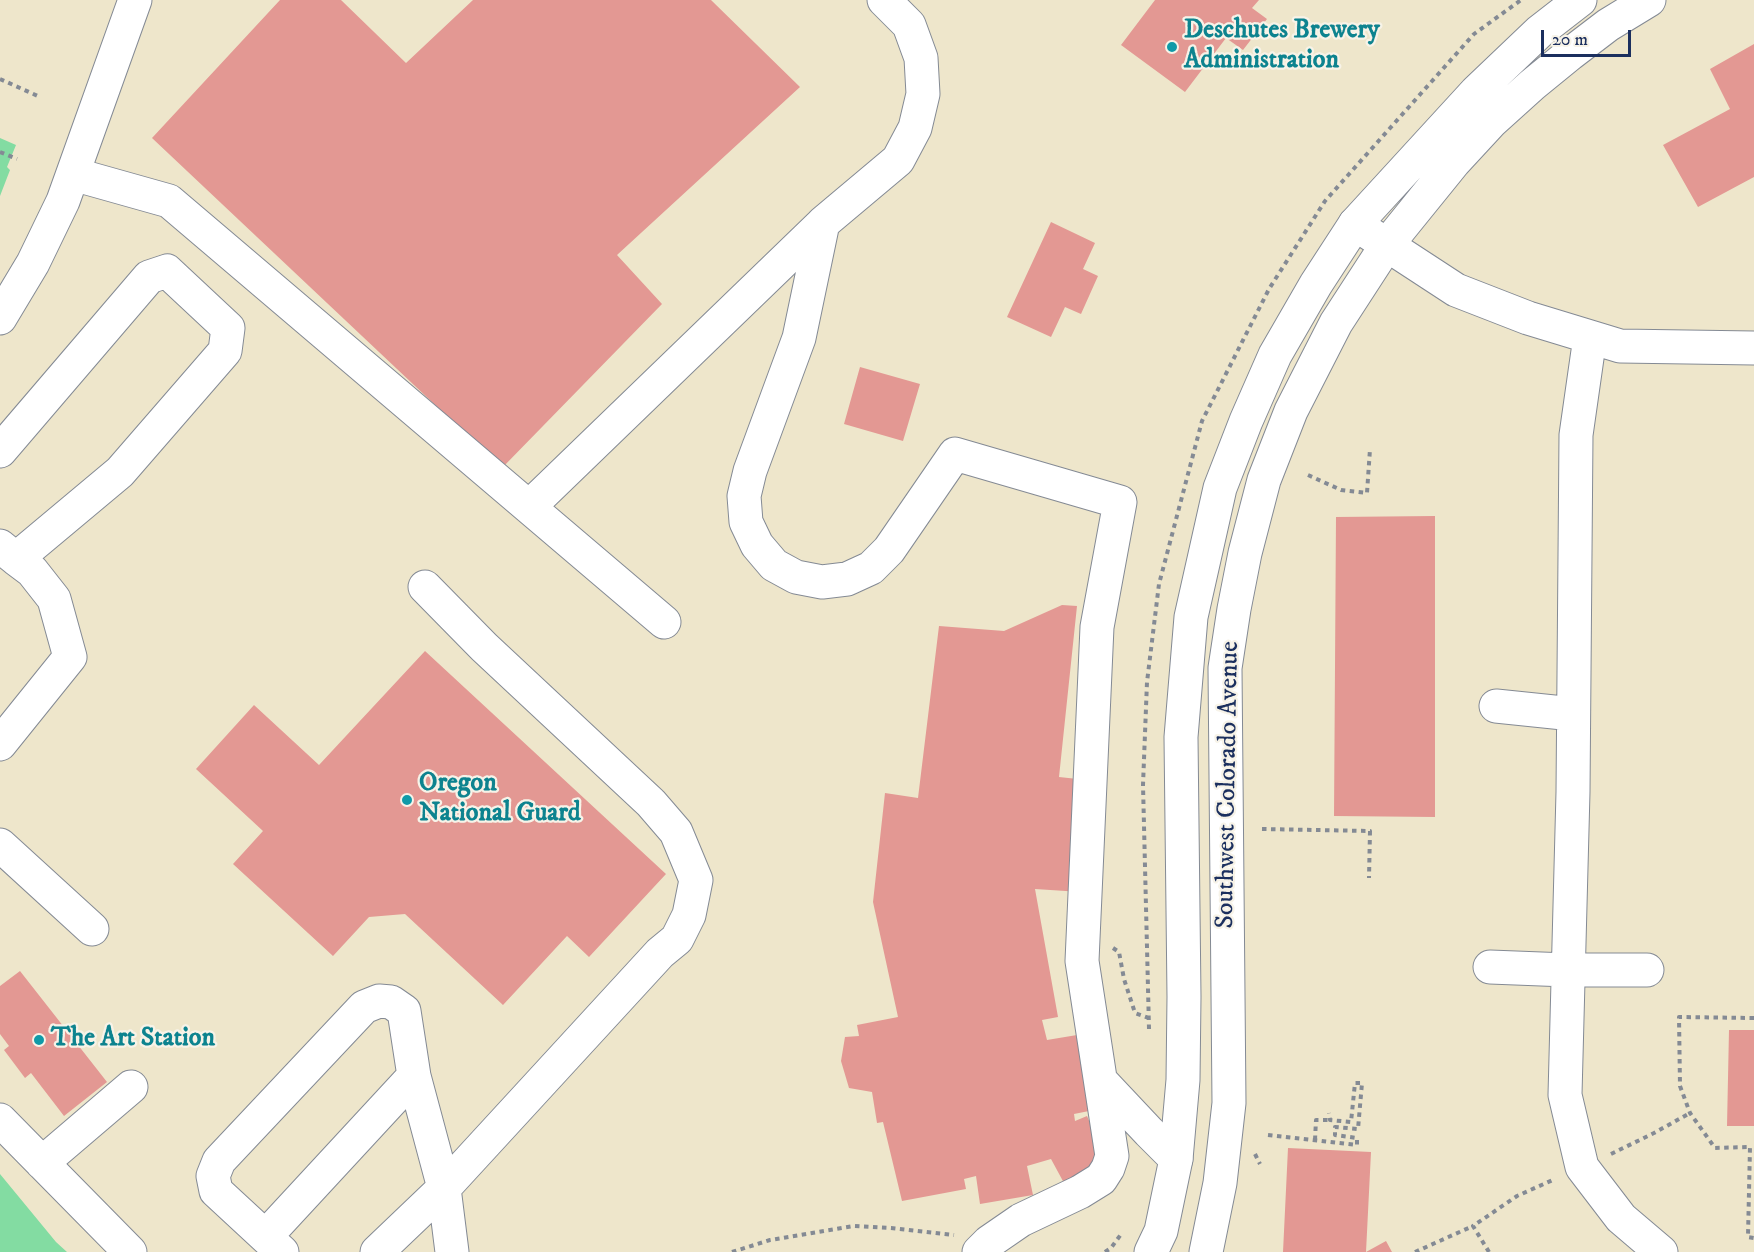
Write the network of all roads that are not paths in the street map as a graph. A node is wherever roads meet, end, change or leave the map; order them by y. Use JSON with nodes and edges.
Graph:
{"nodes":[{"id":1,"x":135,"y":0,"type":"edge"},
{"id":2,"x":884,"y":0,"type":"edge"},
{"id":3,"x":1580,"y":0,"type":"edge"},
{"id":4,"x":1649,"y":0,"type":"edge"},
{"id":5,"x":73,"y":174,"type":"junction"},
{"id":6,"x":823,"y":223,"type":"junction"},
{"id":7,"x":1355,"y":224,"type":"junction"},
{"id":8,"x":1386,"y":246,"type":"junction"},
{"id":9,"x":0,"y":318,"type":"edge"},
{"id":10,"x":1590,"y":337,"type":"junction"},
{"id":11,"x":1754,"y":348,"type":"edge"},
{"id":12,"x":0,"y":451,"type":"edge"},
{"id":13,"x":529,"y":507,"type":"junction"},
{"id":14,"x":8,"y":553,"type":"edge"},
{"id":15,"x":425,"y":587,"type":"dead end"},
{"id":16,"x":664,"y":622,"type":"dead end"},
{"id":17,"x":1496,"y":706,"type":"dead end"},
{"id":18,"x":1573,"y":714,"type":"junction"},
{"id":19,"x":0,"y":744,"type":"edge"},
{"id":20,"x":0,"y":845,"type":"edge"},
{"id":21,"x":92,"y":929,"type":"dead end"},
{"id":22,"x":1490,"y":967,"type":"dead end"},
{"id":23,"x":1567,"y":970,"type":"junction"},
{"id":24,"x":1647,"y":970,"type":"dead end"},
{"id":25,"x":414,"y":1076,"type":"junction"},
{"id":26,"x":1101,"y":1081,"type":"junction"},
{"id":27,"x":131,"y":1087,"type":"dead end"},
{"id":28,"x":0,"y":1120,"type":"edge"},
{"id":29,"x":1176,"y":1159,"type":"junction"},
{"id":30,"x":42,"y":1163,"type":"junction"},
{"id":31,"x":444,"y":1188,"type":"junction"},
{"id":32,"x":274,"y":1244,"type":"edge"},
{"id":33,"x":984,"y":1247,"type":"edge"},
{"id":34,"x":130,"y":1252,"type":"edge"},
{"id":35,"x":377,"y":1252,"type":"edge"},
{"id":36,"x":453,"y":1252,"type":"edge"},
{"id":37,"x":1151,"y":1252,"type":"edge"},
{"id":38,"x":1206,"y":1252,"type":"edge"},
{"id":39,"x":1661,"y":1252,"type":"edge"}],
"edges":[{"from":1,"to":5,"type":"main road"},
{"from":2,"to":6,"type":"main road"},
{"from":3,"to":7,"type":"main road","name":"Southwest Colorado Avenue"},
{"from":4,"to":8,"type":"main road","name":"Southwest Colorado Avenue"},
{"from":5,"to":9,"type":"main road"},
{"from":5,"to":13,"type":"main road"},
{"from":6,"to":13,"type":"main road"},
{"from":6,"to":26,"type":"main road"},
{"from":7,"to":8,"type":"main road"},
{"from":7,"to":29,"type":"main road","name":"Southwest Colorado Avenue"},
{"from":8,"to":10,"type":"main road"},
{"from":8,"to":38,"type":"main road","name":"Southwest Colorado Avenue"},
{"from":10,"to":11,"type":"main road"},
{"from":10,"to":18,"type":"main road"},
{"from":12,"to":14,"type":"main road"},
{"from":13,"to":16,"type":"main road"},
{"from":14,"to":19,"type":"main road"},
{"from":15,"to":31,"type":"main road"},
{"from":17,"to":18,"type":"main road"},
{"from":18,"to":23,"type":"main road"},
{"from":20,"to":21,"type":"main road"},
{"from":22,"to":23,"type":"main road"},
{"from":23,"to":24,"type":"main road"},
{"from":23,"to":39,"type":"main road"},
{"from":25,"to":31,"type":"main road"},
{"from":25,"to":32,"type":"main road"},
{"from":25,"to":32,"type":"main road"},
{"from":26,"to":29,"type":"main road"},
{"from":26,"to":33,"type":"main road"},
{"from":27,"to":30,"type":"main road"},
{"from":28,"to":30,"type":"main road"},
{"from":29,"to":37,"type":"main road","name":"Southwest Colorado Avenue"},
{"from":30,"to":34,"type":"main road"},
{"from":31,"to":35,"type":"main road"},
{"from":31,"to":36,"type":"main road"}]}
